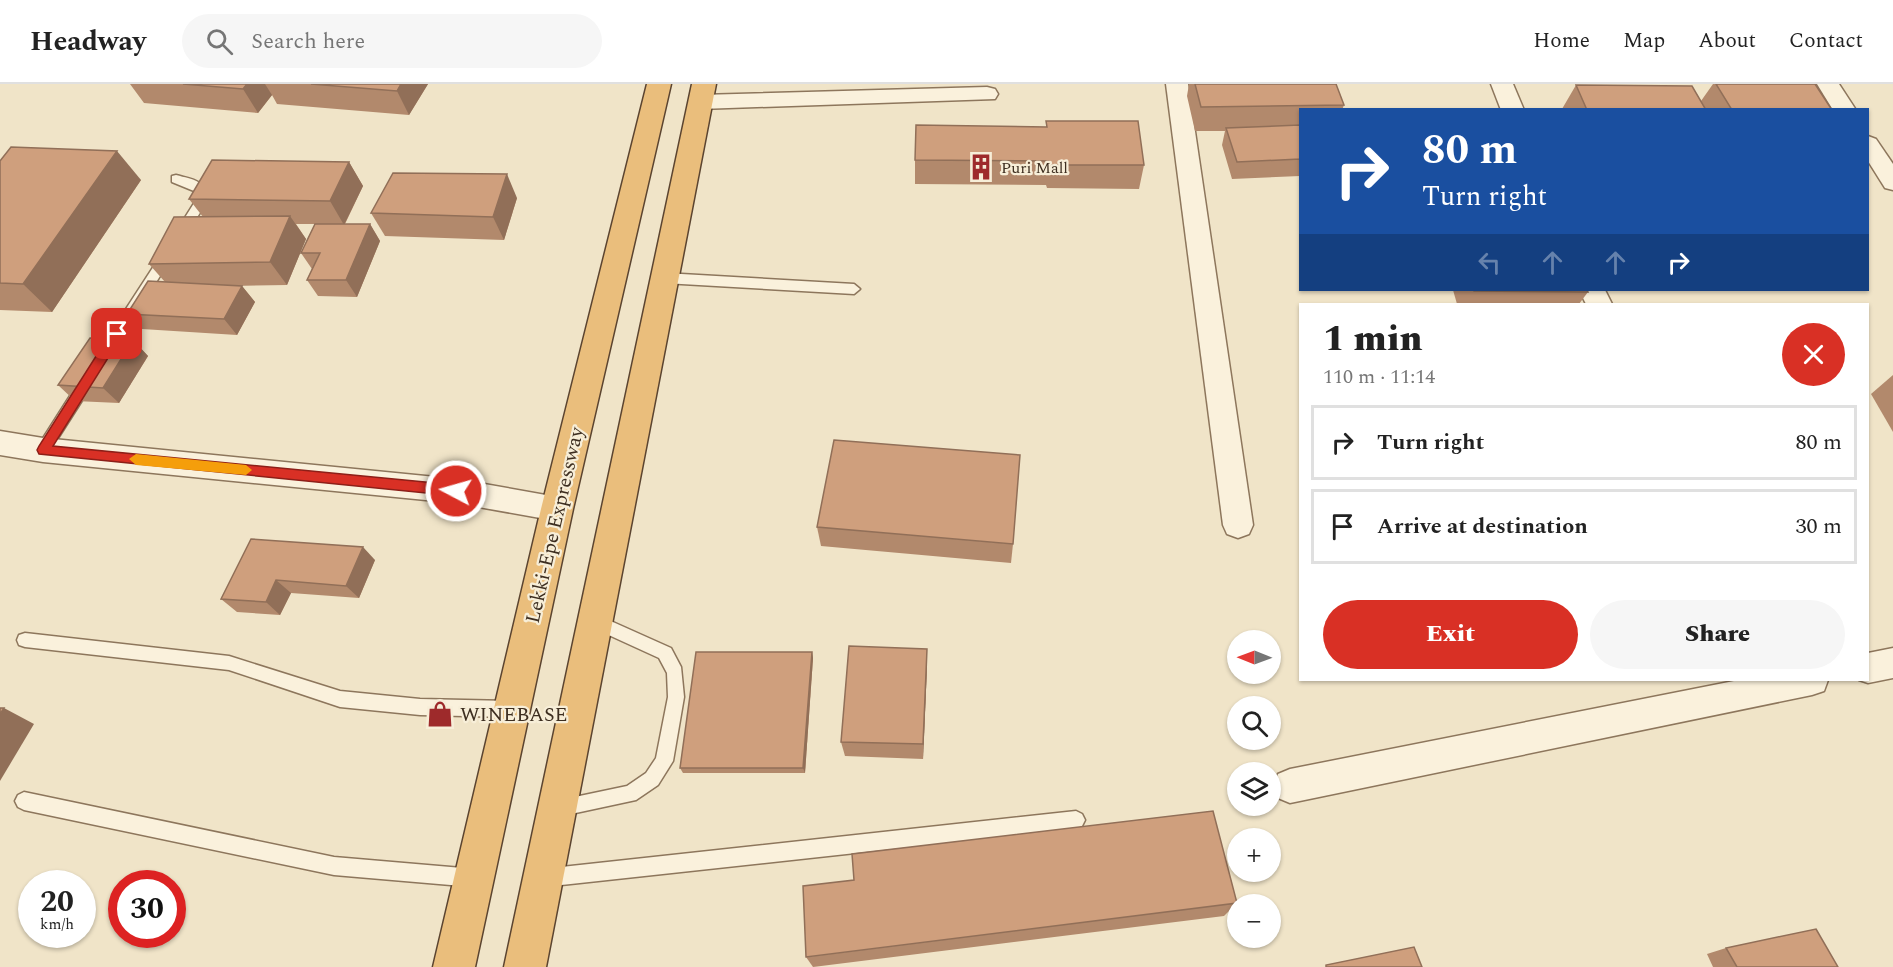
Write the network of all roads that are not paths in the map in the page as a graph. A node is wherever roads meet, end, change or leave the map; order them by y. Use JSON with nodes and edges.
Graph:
{"nodes":[{"id":1,"x":659,"y":84,"type":"edge"},
{"id":2,"x":1176,"y":84,"type":"edge"},
{"id":3,"x":1502,"y":84,"type":"edge"},
{"id":4,"x":1828,"y":84,"type":"edge"},
{"id":5,"x":702,"y":93,"type":"edge"},
{"id":6,"x":987,"y":93,"type":"dead end"},
{"id":7,"x":1512,"y":108,"type":"edge"},
{"id":8,"x":1844,"y":108,"type":"edge"},
{"id":9,"x":1869,"y":146,"type":"edge"},
{"id":10,"x":176,"y":179,"type":"dead end"},
{"id":11,"x":1893,"y":182,"type":"edge"},
{"id":12,"x":664,"y":278,"type":"junction"},
{"id":13,"x":854,"y":290,"type":"dead end"},
{"id":14,"x":0,"y":443,"type":"edge"},
{"id":15,"x":43,"y":450,"type":"junction"},
{"id":16,"x":557,"y":509,"type":"junction"},
{"id":17,"x":1238,"y":525,"type":"dead end"},
{"id":18,"x":595,"y":621,"type":"junction"},
{"id":19,"x":25,"y":640,"type":"dead end"},
{"id":20,"x":1893,"y":663,"type":"edge"},
{"id":21,"x":1869,"y":668,"type":"edge"},
{"id":22,"x":1807,"y":681,"type":"edge"},
{"id":23,"x":512,"y":709,"type":"junction"},
{"id":24,"x":1290,"y":786,"type":"dead end"},
{"id":25,"x":24,"y":801,"type":"dead end"},
{"id":26,"x":557,"y":808,"type":"junction"},
{"id":27,"x":1076,"y":820,"type":"dead end"},
{"id":28,"x":474,"y":878,"type":"junction"},
{"id":29,"x":543,"y":878,"type":"junction"},
{"id":30,"x":454,"y":967,"type":"edge"},
{"id":31,"x":525,"y":967,"type":"edge"}],
"edges":[{"from":1,"to":16,"type":"highway","name":"Lekki-Epe Expressway"},
{"from":2,"to":17,"type":"street"},
{"from":3,"to":7,"type":"street"},
{"from":4,"to":8,"type":"street"},
{"from":5,"to":6,"type":"street"},
{"from":5,"to":12,"type":"highway"},
{"from":9,"to":11,"type":"street"},
{"from":10,"to":15,"type":"lane"},
{"from":12,"to":13,"type":"lane"},
{"from":12,"to":18,"type":"highway"},
{"from":14,"to":15,"type":"street"},
{"from":15,"to":16,"type":"street"},
{"from":16,"to":23,"type":"highway","name":"Lekki-Epe Expressway"},
{"from":18,"to":26,"type":"highway"},
{"from":18,"to":26,"type":"lane"},
{"from":19,"to":23,"type":"lane"},
{"from":20,"to":21,"type":"street"},
{"from":22,"to":24,"type":"street"},
{"from":23,"to":28,"type":"highway","name":"Lekki-Epe Expressway"},
{"from":25,"to":28,"type":"lane"},
{"from":26,"to":29,"type":"highway"},
{"from":27,"to":29,"type":"lane"},
{"from":28,"to":30,"type":"highway","name":"Lekki-Epe Expressway"},
{"from":29,"to":31,"type":"highway"}]}
